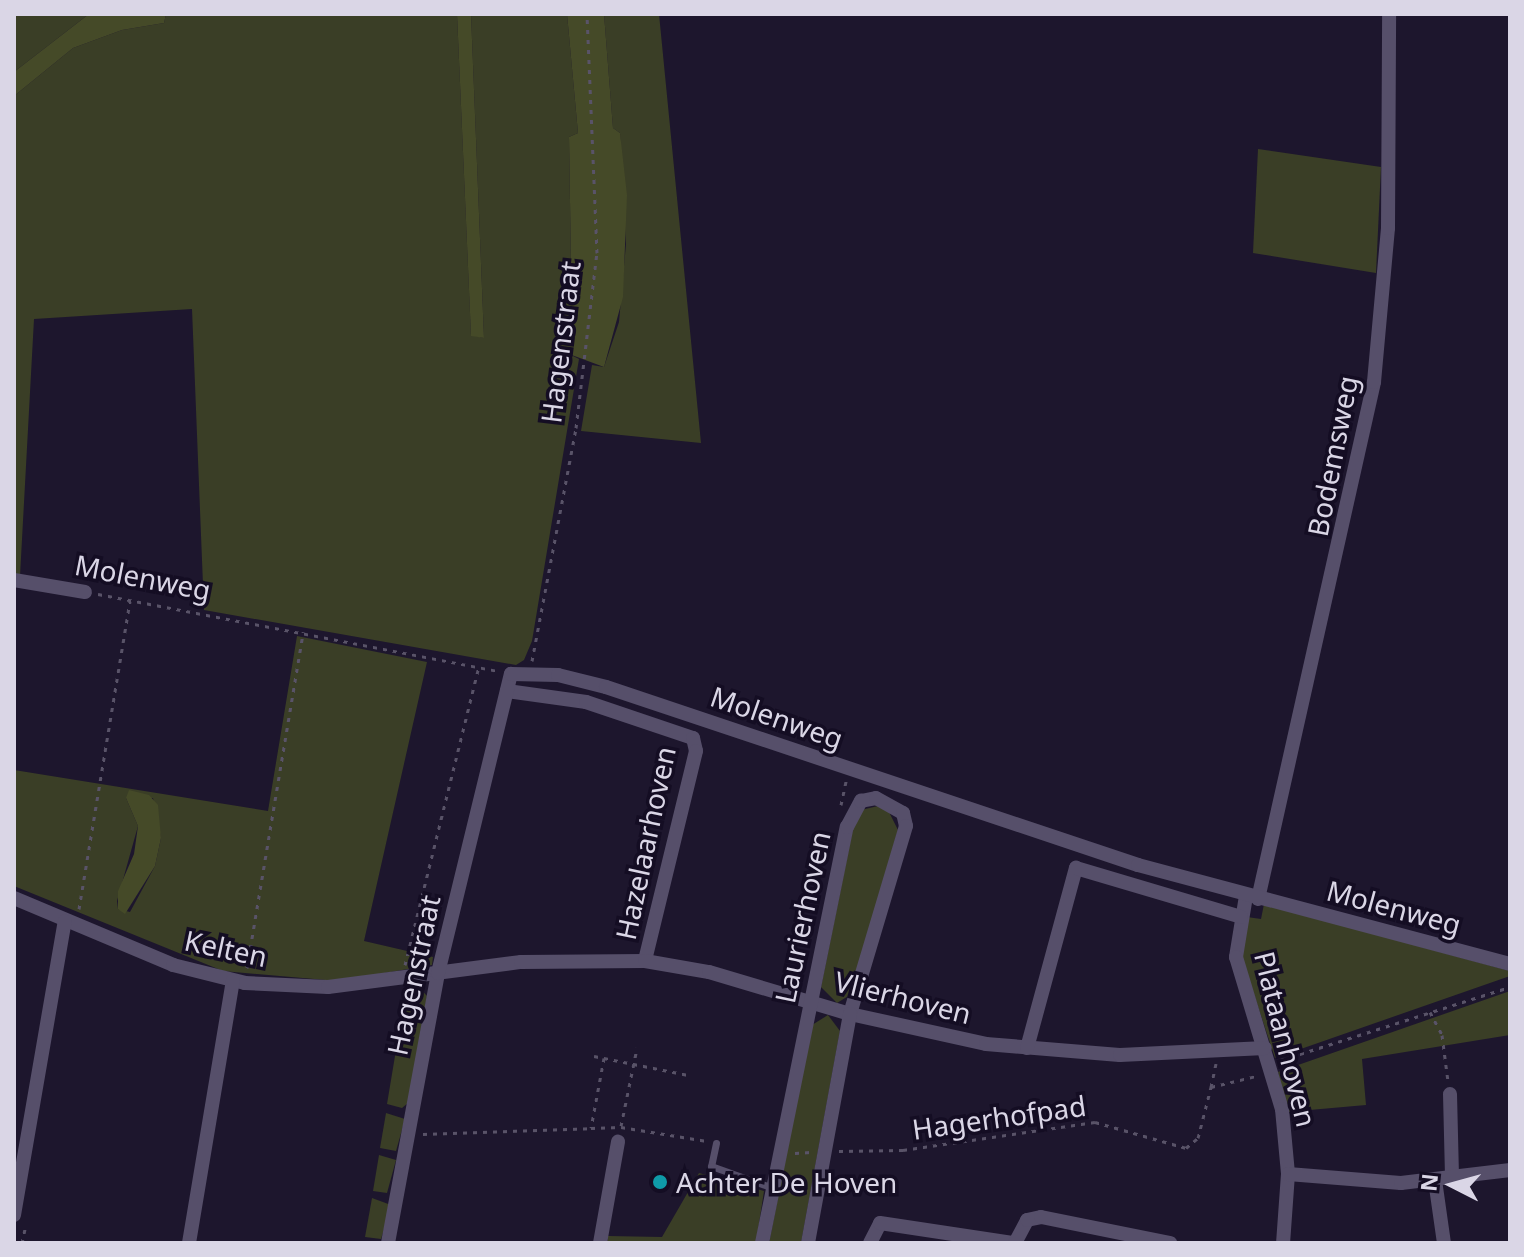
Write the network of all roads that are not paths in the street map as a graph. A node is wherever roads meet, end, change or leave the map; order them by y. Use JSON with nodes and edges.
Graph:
{"nodes":[{"id":1,"x":1389,"y":14,"type":"edge"},
{"id":2,"x":14,"y":580,"type":"edge"},
{"id":3,"x":85,"y":592,"type":"road end"},
{"id":4,"x":511,"y":674,"type":"joint"},
{"id":5,"x":507,"y":691,"type":"junction"},
{"id":6,"x":1252,"y":897,"type":"junction"},
{"id":7,"x":14,"y":898,"type":"edge"},
{"id":8,"x":1241,"y":917,"type":"junction"},
{"id":9,"x":71,"y":923,"type":"junction"},
{"id":10,"x":645,"y":961,"type":"junction"},
{"id":11,"x":1510,"y":964,"type":"edge"},
{"id":12,"x":438,"y":973,"type":"junction"},
{"id":13,"x":239,"y":982,"type":"junction"},
{"id":14,"x":811,"y":1000,"type":"junction"},
{"id":15,"x":850,"y":1014,"type":"junction"},
{"id":16,"x":1027,"y":1048,"type":"junction"},
{"id":17,"x":1265,"y":1048,"type":"junction"},
{"id":18,"x":1450,"y":1094,"type":"road end"},
{"id":19,"x":618,"y":1142,"type":"road end"},
{"id":20,"x":716,"y":1143,"type":"road end"},
{"id":21,"x":1510,"y":1170,"type":"edge"},
{"id":22,"x":1288,"y":1174,"type":"junction"},
{"id":23,"x":1452,"y":1177,"type":"junction"},
{"id":24,"x":1435,"y":1180,"type":"junction"},
{"id":25,"x":773,"y":1188,"type":"junction"},
{"id":26,"x":14,"y":1215,"type":"edge"},
{"id":27,"x":189,"y":1243,"type":"edge"},
{"id":28,"x":388,"y":1243,"type":"edge"},
{"id":29,"x":600,"y":1243,"type":"edge"},
{"id":30,"x":762,"y":1243,"type":"edge"},
{"id":31,"x":808,"y":1243,"type":"edge"},
{"id":32,"x":870,"y":1243,"type":"edge"},
{"id":33,"x":1014,"y":1243,"type":"edge"},
{"id":34,"x":1170,"y":1243,"type":"edge"},
{"id":35,"x":1283,"y":1243,"type":"edge"},
{"id":36,"x":1444,"y":1243,"type":"edge"}],
"edges":[{"from":1,"to":6,"type":"street","name":"Bodemsweg"},
{"from":2,"to":3,"type":"street","name":"Molenweg"},
{"from":4,"to":5,"type":"street","name":"Hagenstraat"},
{"from":4,"to":6,"type":"street","name":"Molenweg"},
{"from":5,"to":10,"type":"street","name":"Hazelaarhoven"},
{"from":5,"to":12,"type":"street","name":"Hagenstraat"},
{"from":6,"to":8,"type":"street","name":"Plataanhoven"},
{"from":6,"to":11,"type":"street","name":"Molenweg"},
{"from":7,"to":9,"type":"street","name":"Kelten"},
{"from":8,"to":16,"type":"street"},
{"from":8,"to":17,"type":"street","name":"Plataanhoven"},
{"from":9,"to":13,"type":"street","name":"Kelten"},
{"from":9,"to":26,"type":"street"},
{"from":10,"to":12,"type":"street","name":"Vlierhoven"},
{"from":10,"to":14,"type":"street","name":"Vlierhoven"},
{"from":12,"to":13,"type":"street","name":"Kelten"},
{"from":12,"to":28,"type":"street","name":"Hagenstraat"},
{"from":13,"to":27,"type":"street"},
{"from":14,"to":15,"type":"street","name":"Vlierhoven"},
{"from":14,"to":15,"type":"street","name":"Laurierhoven"},
{"from":14,"to":25,"type":"street","name":"Laurierhoven"},
{"from":15,"to":16,"type":"street","name":"Vlierhoven"},
{"from":15,"to":31,"type":"street","name":"Laurierhoven"},
{"from":16,"to":17,"type":"street","name":"Vlierhoven"},
{"from":17,"to":22,"type":"street","name":"Plataanhoven"},
{"from":18,"to":23,"type":"street"},
{"from":19,"to":29,"type":"street"},
{"from":20,"to":25,"type":"lane"},
{"from":21,"to":23,"type":"street"},
{"from":22,"to":24,"type":"street"},
{"from":22,"to":35,"type":"street","name":"Plataanhoven"},
{"from":23,"to":24,"type":"street"},
{"from":24,"to":36,"type":"street"},
{"from":25,"to":30,"type":"street","name":"Laurierhoven"},
{"from":32,"to":33,"type":"street"},
{"from":33,"to":34,"type":"street"}]}
